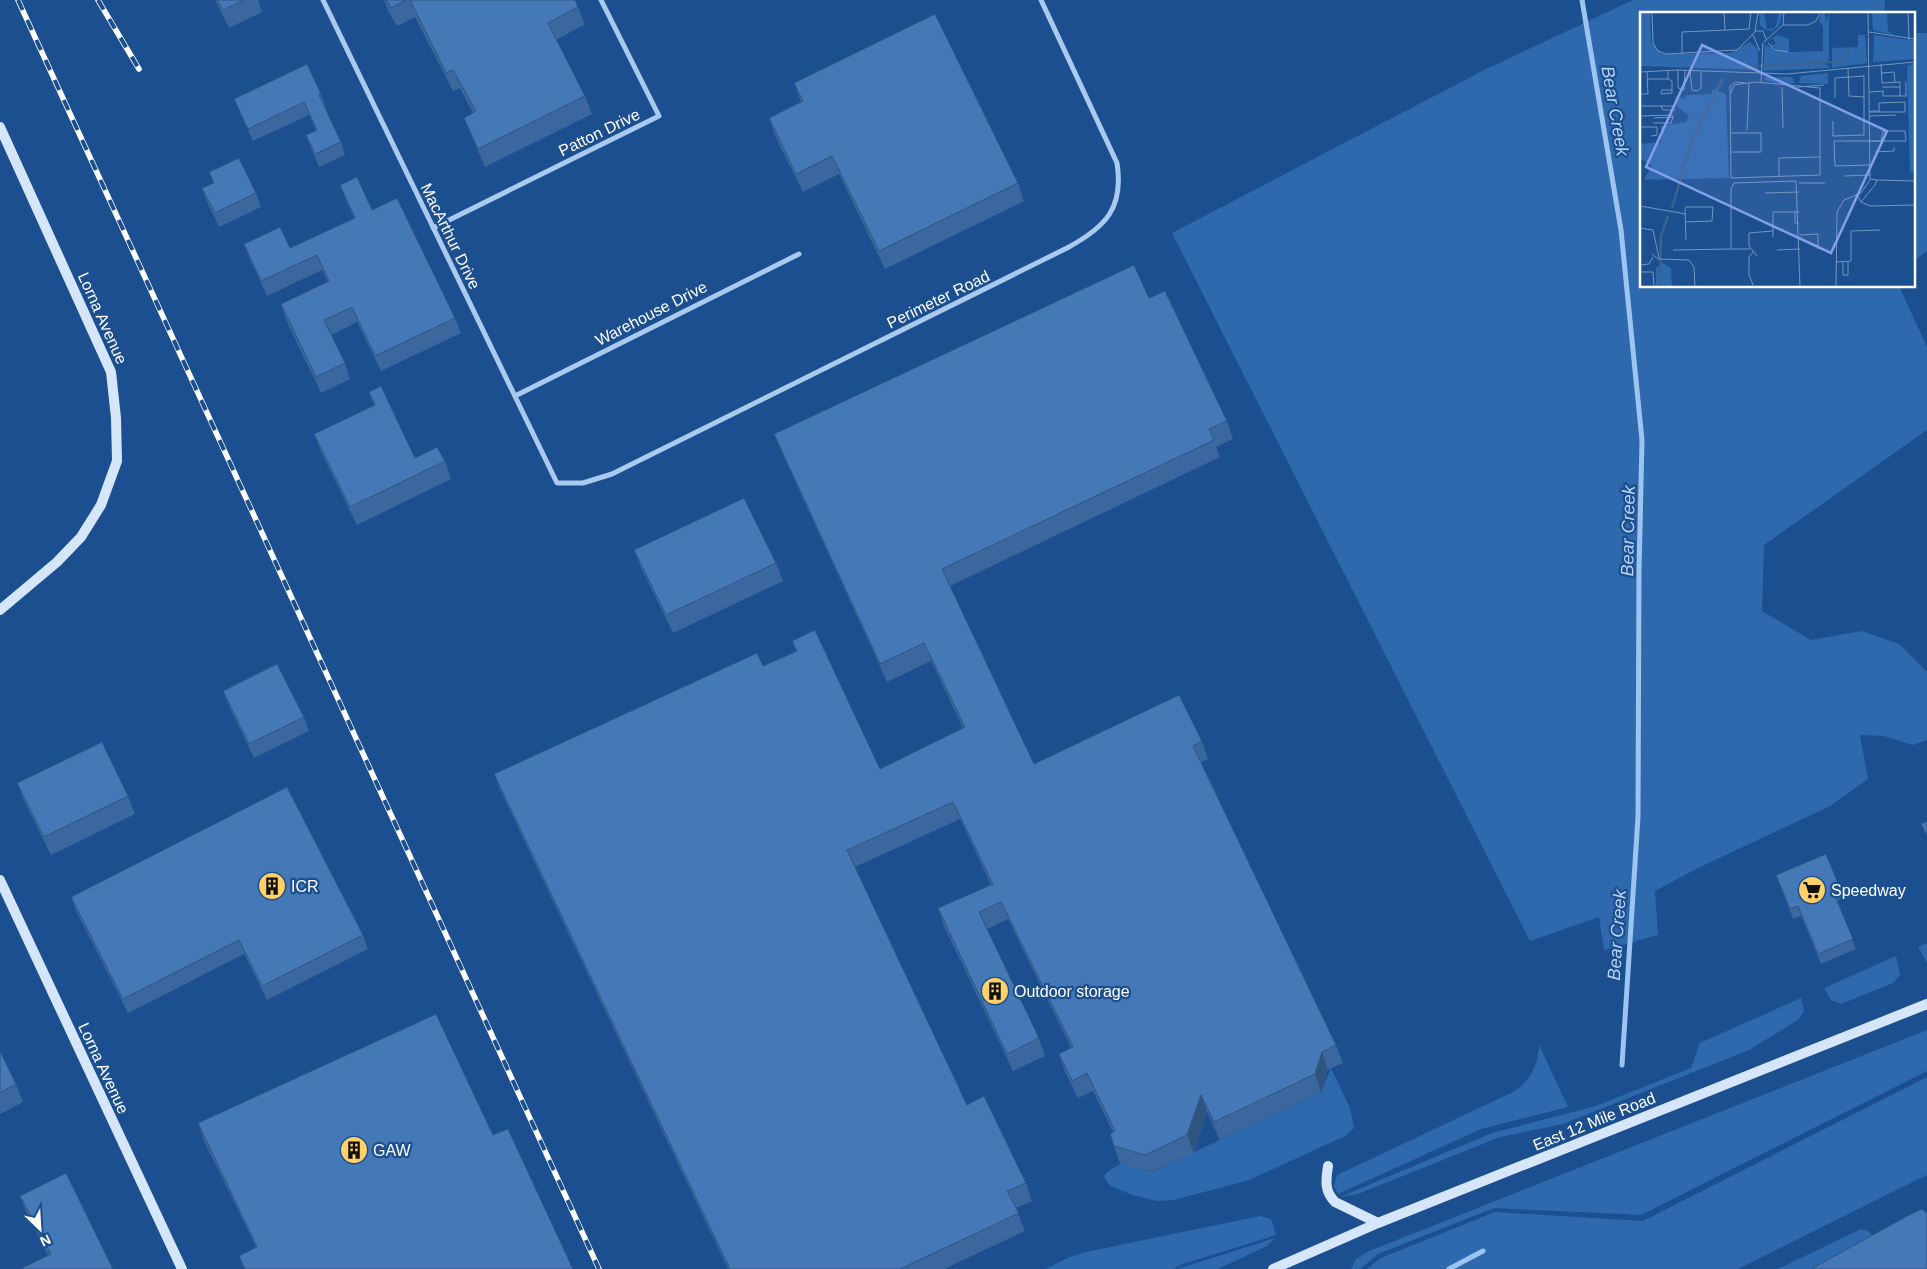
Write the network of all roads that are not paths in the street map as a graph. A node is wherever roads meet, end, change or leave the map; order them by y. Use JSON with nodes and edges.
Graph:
{"nodes":[{"id":1,"x":323,"y":0,"type":"edge"},
{"id":2,"x":601,"y":0,"type":"edge"},
{"id":3,"x":1041,"y":0,"type":"edge"},
{"id":4,"x":0,"y":127,"type":"edge"},
{"id":5,"x":433,"y":228,"type":"junction"},
{"id":6,"x":799,"y":254,"type":"dead end"},
{"id":7,"x":514,"y":396,"type":"junction"},
{"id":8,"x":558,"y":483,"type":"joint"},
{"id":9,"x":2,"y":604,"type":"edge"},
{"id":10,"x":0,"y":880,"type":"edge"},
{"id":11,"x":1927,"y":1004,"type":"edge"},
{"id":12,"x":1328,"y":1166,"type":"dead end"},
{"id":13,"x":1378,"y":1224,"type":"junction"},
{"id":14,"x":182,"y":1269,"type":"edge"},
{"id":15,"x":1273,"y":1269,"type":"edge"}],
"edges":[{"from":1,"to":5,"type":"street","name":"MacArthur Drive"},
{"from":2,"to":5,"type":"street","name":"Patton Drive"},
{"from":3,"to":8,"type":"street","name":"Perimeter Road"},
{"from":4,"to":9,"type":"street","name":"Lorna Avenue"},
{"from":5,"to":7,"type":"street","name":"MacArthur Drive"},
{"from":6,"to":7,"type":"street","name":"Warehouse Drive"},
{"from":7,"to":8,"type":"street","name":"MacArthur Drive"},
{"from":10,"to":14,"type":"street","name":"Lorna Avenue"},
{"from":11,"to":13,"type":"street","name":"East 12 Mile Road"},
{"from":12,"to":13,"type":"street"},
{"from":13,"to":15,"type":"street","name":"East 12 Mile Road"}]}
